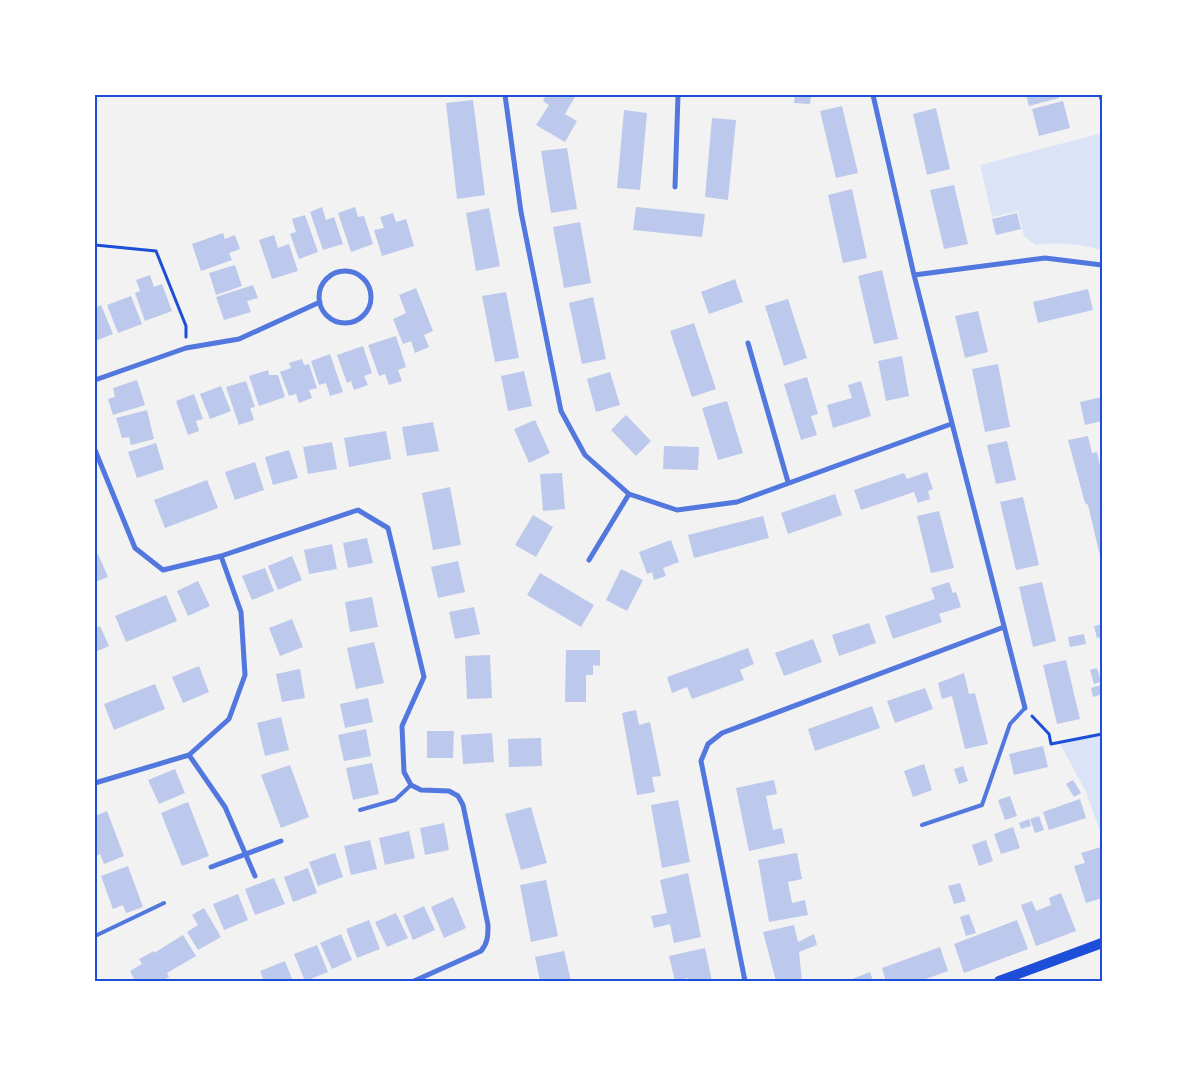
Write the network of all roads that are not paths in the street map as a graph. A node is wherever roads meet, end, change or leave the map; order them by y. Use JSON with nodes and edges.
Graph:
{"nodes":[{"id":1,"x":505,"y":95,"type":"edge"},
{"id":2,"x":678,"y":95,"type":"edge"},
{"id":3,"x":873,"y":95,"type":"edge"},
{"id":4,"x":675,"y":186,"type":"dead end"},
{"id":5,"x":1102,"y":265,"type":"edge"},
{"id":6,"x":914,"y":275,"type":"junction"},
{"id":7,"x":320,"y":302,"type":"junction"},
{"id":8,"x":748,"y":343,"type":"dead end"},
{"id":9,"x":95,"y":380,"type":"edge"},
{"id":10,"x":952,"y":424,"type":"junction"},
{"id":11,"x":95,"y":450,"type":"edge"},
{"id":12,"x":788,"y":482,"type":"junction"},
{"id":13,"x":629,"y":494,"type":"junction"},
{"id":14,"x":221,"y":556,"type":"junction"},
{"id":15,"x":589,"y":560,"type":"dead end"},
{"id":16,"x":1004,"y":626,"type":"junction"},
{"id":17,"x":1025,"y":708,"type":"joint"},
{"id":18,"x":189,"y":755,"type":"junction"},
{"id":19,"x":95,"y":783,"type":"edge"},
{"id":20,"x":411,"y":785,"type":"junction"},
{"id":21,"x":360,"y":810,"type":"dead end"},
{"id":22,"x":922,"y":825,"type":"dead end"},
{"id":23,"x":281,"y":841,"type":"dead end"},
{"id":24,"x":245,"y":854,"type":"junction"},
{"id":25,"x":212,"y":867,"type":"dead end"},
{"id":26,"x":254,"y":876,"type":"dead end"},
{"id":27,"x":164,"y":903,"type":"dead end"},
{"id":28,"x":95,"y":936,"type":"edge"},
{"id":29,"x":1102,"y":943,"type":"edge"},
{"id":30,"x":414,"y":981,"type":"edge"},
{"id":31,"x":745,"y":981,"type":"edge"},
{"id":32,"x":999,"y":981,"type":"edge"}],
"edges":[{"from":1,"to":13,"type":"street"},
{"from":2,"to":4,"type":"street"},
{"from":3,"to":6,"type":"street"},
{"from":5,"to":6,"type":"street"},
{"from":6,"to":10,"type":"street"},
{"from":7,"to":7,"type":"street"},
{"from":7,"to":9,"type":"street"},
{"from":8,"to":12,"type":"street"},
{"from":10,"to":12,"type":"street"},
{"from":10,"to":16,"type":"street"},
{"from":11,"to":14,"type":"street"},
{"from":12,"to":13,"type":"street"},
{"from":13,"to":15,"type":"street"},
{"from":14,"to":18,"type":"street"},
{"from":14,"to":20,"type":"street"},
{"from":16,"to":17,"type":"street"},
{"from":16,"to":31,"type":"street"},
{"from":17,"to":22,"type":"lane"},
{"from":18,"to":19,"type":"street"},
{"from":18,"to":24,"type":"street"},
{"from":20,"to":21,"type":"lane"},
{"from":20,"to":30,"type":"street"},
{"from":23,"to":24,"type":"street"},
{"from":24,"to":25,"type":"street"},
{"from":24,"to":26,"type":"street"},
{"from":27,"to":28,"type":"lane"},
{"from":29,"to":32,"type":"main road"}]}
